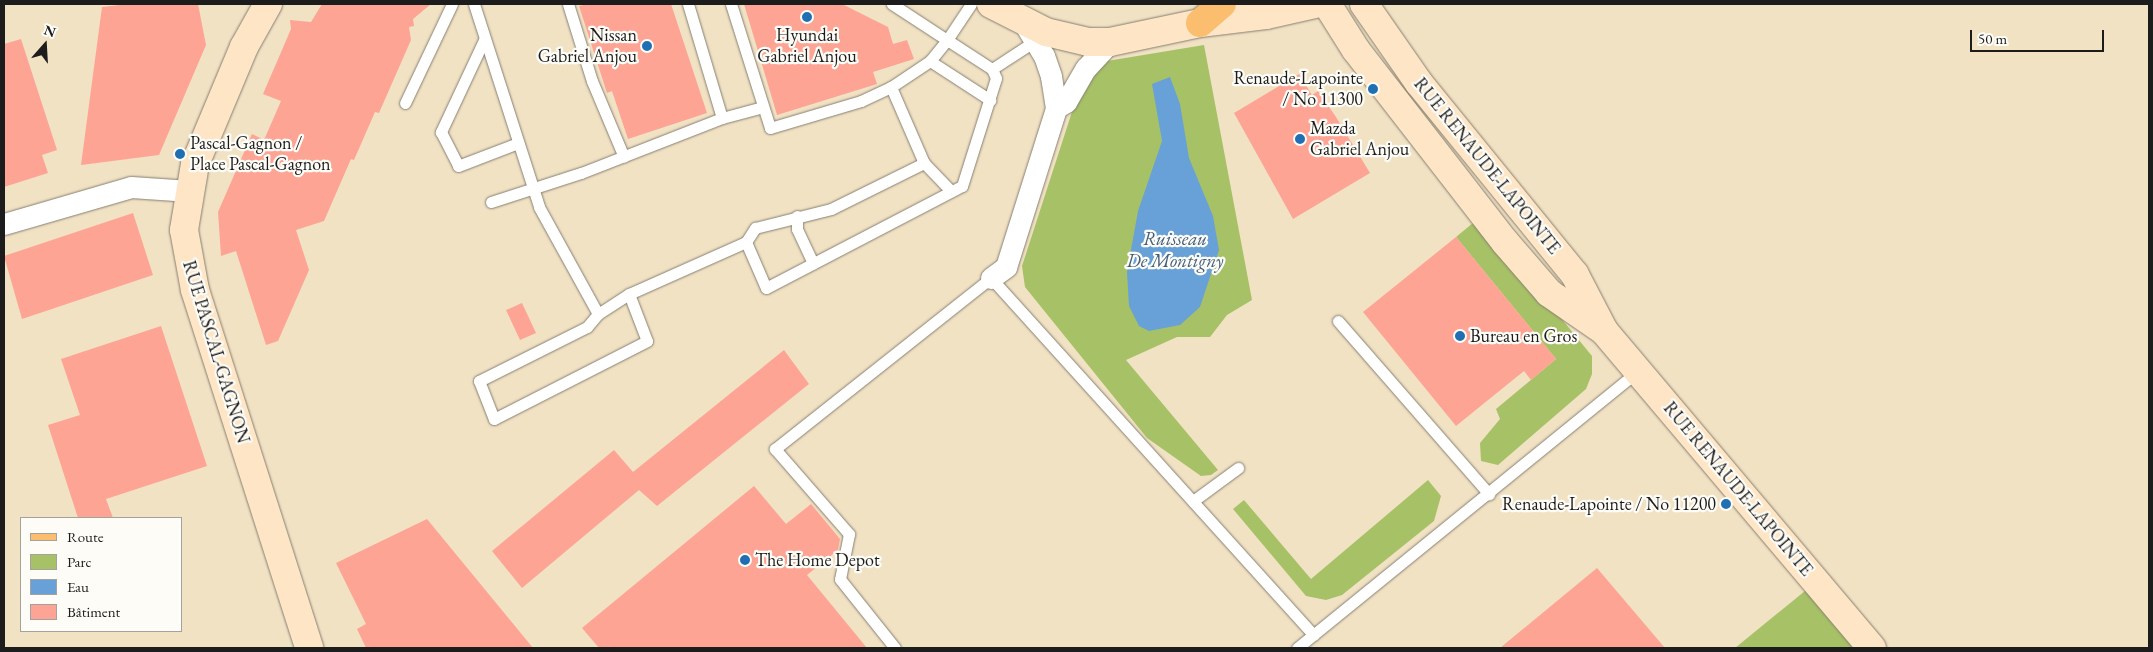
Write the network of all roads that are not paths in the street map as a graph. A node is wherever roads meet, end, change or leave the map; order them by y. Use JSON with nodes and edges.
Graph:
{"nodes":[{"id":1,"x":268,"y":4,"type":"edge"},
{"id":2,"x":452,"y":4,"type":"edge"},
{"id":3,"x":474,"y":4,"type":"edge"},
{"id":4,"x":568,"y":4,"type":"edge"},
{"id":5,"x":688,"y":4,"type":"edge"},
{"id":6,"x":731,"y":4,"type":"edge"},
{"id":7,"x":892,"y":4,"type":"edge"},
{"id":8,"x":971,"y":4,"type":"edge"},
{"id":9,"x":991,"y":4,"type":"edge"},
{"id":10,"x":1222,"y":4,"type":"edge"},
{"id":11,"x":1239,"y":4,"type":"edge"},
{"id":12,"x":1315,"y":4,"type":"edge"},
{"id":13,"x":1327,"y":4,"type":"edge"},
{"id":14,"x":1364,"y":4,"type":"edge"},
{"id":15,"x":1200,"y":22,"type":"junction"},
{"id":16,"x":1028,"y":31,"type":"junction"},
{"id":17,"x":484,"y":40,"type":"junction"},
{"id":18,"x":947,"y":40,"type":"junction"},
{"id":19,"x":1110,"y":42,"type":"junction"},
{"id":20,"x":930,"y":61,"type":"junction"},
{"id":21,"x":992,"y":70,"type":"junction"},
{"id":22,"x":1419,"y":83,"type":"junction"},
{"id":23,"x":891,"y":88,"type":"junction"},
{"id":24,"x":990,"y":100,"type":"junction"},
{"id":25,"x":1395,"y":101,"type":"junction"},
{"id":26,"x":404,"y":103,"type":"dead end"},
{"id":27,"x":763,"y":107,"type":"junction"},
{"id":28,"x":1056,"y":108,"type":"junction"},
{"id":29,"x":722,"y":118,"type":"junction"},
{"id":30,"x":518,"y":143,"type":"junction"},
{"id":31,"x":624,"y":157,"type":"junction"},
{"id":32,"x":924,"y":164,"type":"junction"},
{"id":33,"x":533,"y":187,"type":"junction"},
{"id":34,"x":190,"y":191,"type":"junction"},
{"id":35,"x":951,"y":191,"type":"junction"},
{"id":36,"x":491,"y":202,"type":"dead end"},
{"id":37,"x":797,"y":216,"type":"junction"},
{"id":38,"x":4,"y":224,"type":"edge"},
{"id":39,"x":746,"y":242,"type":"junction"},
{"id":40,"x":813,"y":264,"type":"junction"},
{"id":41,"x":991,"y":278,"type":"junction"},
{"id":42,"x":629,"y":294,"type":"junction"},
{"id":43,"x":598,"y":314,"type":"junction"},
{"id":44,"x":1338,"y":321,"type":"dead end"},
{"id":45,"x":1604,"y":331,"type":"junction"},
{"id":46,"x":1639,"y":370,"type":"junction"},
{"id":47,"x":1238,"y":468,"type":"dead end"},
{"id":48,"x":1489,"y":494,"type":"junction"},
{"id":49,"x":1193,"y":501,"type":"junction"},
{"id":50,"x":1314,"y":635,"type":"junction"},
{"id":51,"x":310,"y":648,"type":"edge"},
{"id":52,"x":895,"y":648,"type":"edge"},
{"id":53,"x":1297,"y":648,"type":"edge"},
{"id":54,"x":1872,"y":648,"type":"edge"}],
"edges":[{"from":1,"to":34,"type":"street","name":"RUE PASCAL-GAGNON"},
{"from":2,"to":26,"type":"lane"},
{"from":3,"to":17,"type":"lane"},
{"from":4,"to":31,"type":"lane"},
{"from":5,"to":29,"type":"lane"},
{"from":6,"to":27,"type":"lane"},
{"from":7,"to":18,"type":"lane"},
{"from":8,"to":18,"type":"lane"},
{"from":9,"to":16,"type":"street"},
{"from":10,"to":15,"type":"main road"},
{"from":11,"to":15,"type":"street"},
{"from":12,"to":15,"type":"street"},
{"from":13,"to":25,"type":"street","name":"RUE RENAUDE-LAPOINTE"},
{"from":14,"to":22,"type":"street","name":"RUE RENAUDE-LAPOINTE"},
{"from":15,"to":19,"type":"street"},
{"from":16,"to":19,"type":"street"},
{"from":16,"to":21,"type":"lane"},
{"from":16,"to":28,"type":"street"},
{"from":17,"to":30,"type":"lane"},
{"from":17,"to":30,"type":"lane"},
{"from":18,"to":20,"type":"lane"},
{"from":18,"to":21,"type":"lane"},
{"from":19,"to":28,"type":"street"},
{"from":20,"to":23,"type":"lane"},
{"from":20,"to":24,"type":"lane"},
{"from":21,"to":24,"type":"lane"},
{"from":22,"to":25,"type":"lane"},
{"from":22,"to":45,"type":"street","name":"RUE RENAUDE-LAPOINTE"},
{"from":23,"to":27,"type":"lane"},
{"from":23,"to":32,"type":"lane"},
{"from":24,"to":35,"type":"lane"},
{"from":25,"to":45,"type":"street","name":"RUE RENAUDE-LAPOINTE"},
{"from":27,"to":29,"type":"lane"},
{"from":28,"to":41,"type":"street"},
{"from":29,"to":31,"type":"lane"},
{"from":30,"to":33,"type":"lane"},
{"from":31,"to":33,"type":"lane"},
{"from":32,"to":35,"type":"lane"},
{"from":32,"to":37,"type":"lane"},
{"from":33,"to":36,"type":"lane"},
{"from":33,"to":43,"type":"lane"},
{"from":34,"to":38,"type":"street"},
{"from":34,"to":51,"type":"street","name":"RUE PASCAL-GAGNON"},
{"from":35,"to":40,"type":"lane"},
{"from":37,"to":39,"type":"lane"},
{"from":37,"to":40,"type":"lane"},
{"from":39,"to":40,"type":"lane"},
{"from":39,"to":42,"type":"lane"},
{"from":41,"to":49,"type":"lane"},
{"from":41,"to":52,"type":"lane"},
{"from":42,"to":43,"type":"lane"},
{"from":42,"to":43,"type":"lane"},
{"from":44,"to":48,"type":"lane"},
{"from":45,"to":46,"type":"street","name":"RUE RENAUDE-LAPOINTE"},
{"from":46,"to":48,"type":"lane"},
{"from":46,"to":54,"type":"street","name":"RUE RENAUDE-LAPOINTE"},
{"from":47,"to":49,"type":"lane"},
{"from":48,"to":50,"type":"lane"},
{"from":49,"to":50,"type":"lane"},
{"from":50,"to":53,"type":"lane"}]}
